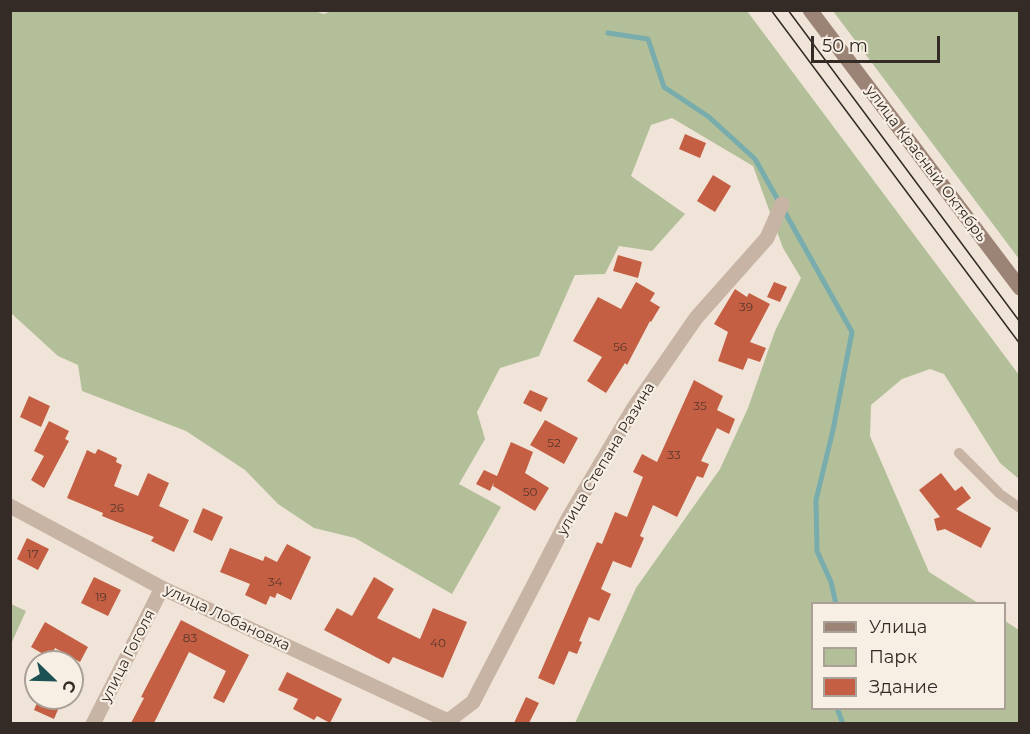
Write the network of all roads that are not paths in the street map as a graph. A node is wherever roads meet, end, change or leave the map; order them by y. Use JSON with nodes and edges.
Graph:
{"nodes":[{"id":1,"x":810,"y":10,"type":"edge"},
{"id":2,"x":782,"y":204,"type":"dead end"},
{"id":3,"x":1020,"y":288,"type":"edge"},
{"id":4,"x":959,"y":453,"type":"dead end"},
{"id":5,"x":10,"y":506,"type":"edge"},
{"id":6,"x":1020,"y":508,"type":"edge"},
{"id":7,"x":162,"y":588,"type":"junction"},
{"id":8,"x":448,"y":722,"type":"edge"},
{"id":9,"x":93,"y":723,"type":"edge"}],
"edges":[{"from":1,"to":3,"type":"main road","name":"улица Красный Октябрь"},
{"from":2,"to":8,"type":"street","name":"улица Степана Разина"},
{"from":4,"to":6,"type":"lane"},
{"from":5,"to":7,"type":"street","name":"улица Лобановка"},
{"from":7,"to":8,"type":"street","name":"улица Лобановка"},
{"from":7,"to":9,"type":"street","name":"улица Гоголя"}]}
